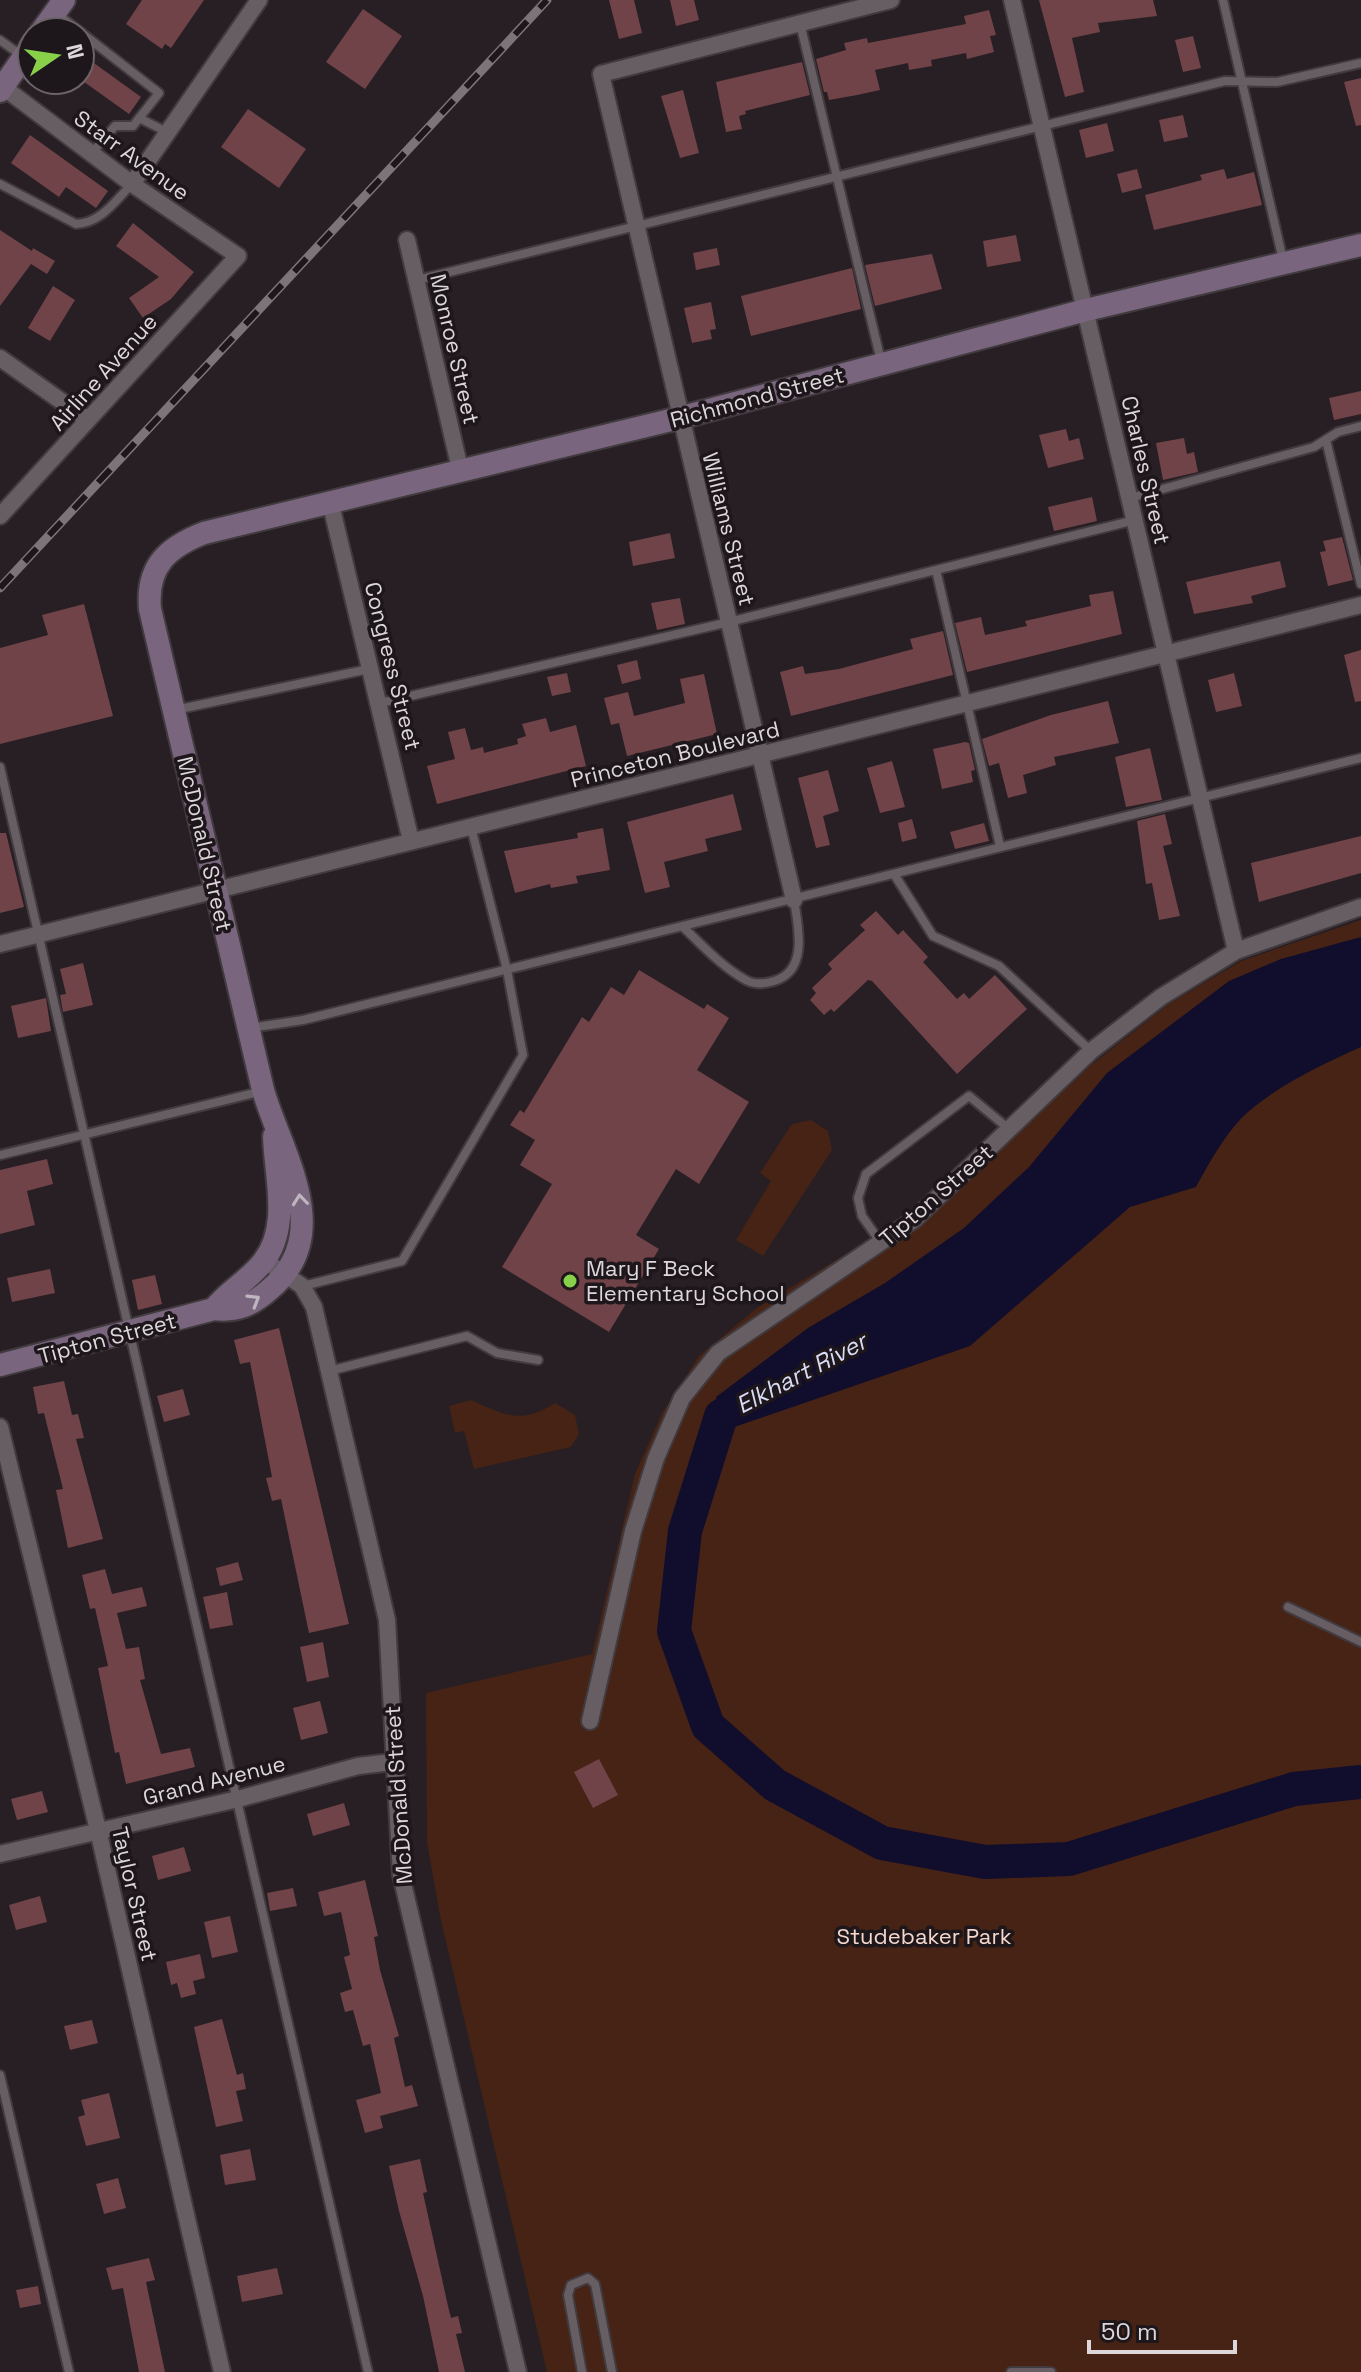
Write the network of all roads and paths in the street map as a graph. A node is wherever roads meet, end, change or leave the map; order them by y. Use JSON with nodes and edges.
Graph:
{"nodes":[{"id":1,"x":259,"y":0,"type":"edge"},
{"id":2,"x":891,"y":0,"type":"edge"},
{"id":3,"x":1012,"y":0,"type":"edge"},
{"id":4,"x":1223,"y":0,"type":"edge"},
{"id":5,"x":60,"y":4,"type":"edge"},
{"id":6,"x":800,"y":23,"type":"junction"},
{"id":7,"x":1361,"y":63,"type":"edge"},
{"id":8,"x":16,"y":68,"type":"edge"},
{"id":9,"x":1241,"y":80,"type":"junction"},
{"id":10,"x":1,"y":89,"type":"edge"},
{"id":11,"x":139,"y":118,"type":"junction"},
{"id":12,"x":1042,"y":126,"type":"junction"},
{"id":13,"x":168,"y":133,"type":"junction"},
{"id":14,"x":91,"y":153,"type":"junction"},
{"id":15,"x":835,"y":178,"type":"junction"},
{"id":16,"x":0,"y":184,"type":"edge"},
{"id":17,"x":132,"y":184,"type":"junction"},
{"id":18,"x":636,"y":227,"type":"junction"},
{"id":19,"x":407,"y":240,"type":"dead end"},
{"id":20,"x":1361,"y":245,"type":"edge"},
{"id":21,"x":238,"y":256,"type":"joint"},
{"id":22,"x":1284,"y":264,"type":"junction"},
{"id":23,"x":417,"y":280,"type":"junction"},
{"id":24,"x":1086,"y":310,"type":"junction"},
{"id":25,"x":0,"y":358,"type":"edge"},
{"id":26,"x":881,"y":363,"type":"junction"},
{"id":27,"x":679,"y":418,"type":"junction"},
{"id":28,"x":88,"y":420,"type":"junction"},
{"id":29,"x":1361,"y":426,"type":"edge"},
{"id":30,"x":1326,"y":440,"type":"junction"},
{"id":31,"x":460,"y":469,"type":"junction"},
{"id":32,"x":1130,"y":498,"type":"junction"},
{"id":33,"x":330,"y":501,"type":"junction"},
{"id":34,"x":0,"y":516,"type":"edge"},
{"id":35,"x":1136,"y":520,"type":"junction"},
{"id":36,"x":160,"y":560,"type":"joint"},
{"id":37,"x":936,"y":570,"type":"junction"},
{"id":38,"x":1361,"y":584,"type":"edge"},
{"id":39,"x":1361,"y":605,"type":"edge"},
{"id":40,"x":729,"y":622,"type":"junction"},
{"id":41,"x":1166,"y":654,"type":"junction"},
{"id":42,"x":371,"y":669,"type":"junction"},
{"id":43,"x":380,"y":703,"type":"junction"},
{"id":44,"x":965,"y":704,"type":"junction"},
{"id":45,"x":174,"y":710,"type":"junction"},
{"id":46,"x":760,"y":756,"type":"junction"},
{"id":47,"x":1361,"y":758,"type":"edge"},
{"id":48,"x":0,"y":767,"type":"edge"},
{"id":49,"x":1199,"y":796,"type":"junction"},
{"id":50,"x":471,"y":827,"type":"junction"},
{"id":51,"x":411,"y":841,"type":"junction"},
{"id":52,"x":1000,"y":846,"type":"junction"},
{"id":53,"x":894,"y":874,"type":"junction"},
{"id":54,"x":216,"y":891,"type":"junction"},
{"id":55,"x":794,"y":900,"type":"junction"},
{"id":56,"x":1361,"y":907,"type":"edge"},
{"id":57,"x":683,"y":927,"type":"junction"},
{"id":58,"x":39,"y":935,"type":"junction"},
{"id":59,"x":0,"y":944,"type":"edge"},
{"id":60,"x":1236,"y":951,"type":"junction"},
{"id":61,"x":507,"y":970,"type":"junction"},
{"id":62,"x":249,"y":1029,"type":"junction"},
{"id":63,"x":1091,"y":1051,"type":"junction"},
{"id":64,"x":263,"y":1090,"type":"junction"},
{"id":65,"x":274,"y":1129,"type":"junction"},
{"id":66,"x":1010,"y":1129,"type":"junction"},
{"id":67,"x":85,"y":1133,"type":"junction"},
{"id":68,"x":0,"y":1155,"type":"edge"},
{"id":69,"x":881,"y":1245,"type":"junction"},
{"id":70,"x":264,"y":1260,"type":"junction"},
{"id":71,"x":294,"y":1279,"type":"junction"},
{"id":72,"x":214,"y":1309,"type":"junction"},
{"id":73,"x":132,"y":1333,"type":"junction"},
{"id":74,"x":538,"y":1360,"type":"dead end"},
{"id":75,"x":0,"y":1365,"type":"edge"},
{"id":76,"x":329,"y":1371,"type":"junction"},
{"id":77,"x":0,"y":1427,"type":"edge"},
{"id":78,"x":1288,"y":1607,"type":"dead end"},
{"id":79,"x":1361,"y":1642,"type":"edge"},
{"id":80,"x":590,"y":1721,"type":"dead end"},
{"id":81,"x":392,"y":1762,"type":"junction"},
{"id":82,"x":238,"y":1799,"type":"junction"},
{"id":83,"x":98,"y":1830,"type":"junction"},
{"id":84,"x":0,"y":1854,"type":"edge"},
{"id":85,"x":0,"y":2075,"type":"edge"},
{"id":86,"x":69,"y":2372,"type":"edge"},
{"id":87,"x":222,"y":2372,"type":"edge"},
{"id":88,"x":368,"y":2372,"type":"edge"},
{"id":89,"x":518,"y":2372,"type":"edge"},
{"id":90,"x":582,"y":2372,"type":"edge"},
{"id":91,"x":612,"y":2372,"type":"edge"},
{"id":92,"x":1011,"y":2372,"type":"edge"},
{"id":93,"x":1051,"y":2372,"type":"edge"}],
"edges":[{"from":1,"to":13,"type":"street"},
{"from":2,"to":6,"type":"street"},
{"from":3,"to":12,"type":"street","name":"Charles Street"},
{"from":4,"to":9,"type":"lane"},
{"from":5,"to":11,"type":"lane"},
{"from":6,"to":15,"type":"lane"},
{"from":6,"to":18,"type":"street","name":"Williams Street"},
{"from":7,"to":9,"type":"lane"},
{"from":8,"to":10,"type":"street"},
{"from":9,"to":12,"type":"lane"},
{"from":9,"to":22,"type":"lane"},
{"from":10,"to":14,"type":"street","name":"Starr Avenue"},
{"from":11,"to":13,"type":"lane"},
{"from":11,"to":14,"type":"lane"},
{"from":12,"to":15,"type":"lane"},
{"from":12,"to":24,"type":"street","name":"Charles Street"},
{"from":13,"to":17,"type":"street"},
{"from":14,"to":17,"type":"street","name":"Starr Avenue"},
{"from":15,"to":18,"type":"lane"},
{"from":15,"to":26,"type":"lane"},
{"from":16,"to":17,"type":"lane"},
{"from":17,"to":21,"type":"street","name":"Starr Avenue"},
{"from":18,"to":23,"type":"lane"},
{"from":18,"to":27,"type":"street","name":"Williams Street"},
{"from":19,"to":23,"type":"street","name":"Monroe Street"},
{"from":20,"to":22,"type":"street","name":"Richmond Street"},
{"from":21,"to":28,"type":"street","name":"Airline Avenue"},
{"from":22,"to":24,"type":"street","name":"Richmond Street"},
{"from":23,"to":31,"type":"street","name":"Monroe Street"},
{"from":24,"to":26,"type":"street","name":"Richmond Street"},
{"from":24,"to":32,"type":"street","name":"Charles Street"},
{"from":25,"to":28,"type":"street"},
{"from":26,"to":27,"type":"street","name":"Richmond Street"},
{"from":27,"to":31,"type":"street","name":"Richmond Street"},
{"from":27,"to":40,"type":"street","name":"Williams Street"},
{"from":28,"to":34,"type":"street","name":"Airline Avenue"},
{"from":29,"to":30,"type":"lane"},
{"from":30,"to":32,"type":"lane"},
{"from":30,"to":38,"type":"lane"},
{"from":31,"to":33,"type":"street","name":"Richmond Street"},
{"from":32,"to":35,"type":"street","name":"Charles Street"},
{"from":33,"to":36,"type":"street","name":"Richmond Street"},
{"from":33,"to":42,"type":"street","name":"Congress Street"},
{"from":35,"to":37,"type":"lane"},
{"from":35,"to":41,"type":"street","name":"Charles Street"},
{"from":36,"to":45,"type":"street","name":"McDonald Street"},
{"from":37,"to":40,"type":"lane"},
{"from":37,"to":44,"type":"lane"},
{"from":39,"to":41,"type":"street","name":"Princeton Boulevard"},
{"from":40,"to":43,"type":"lane"},
{"from":40,"to":46,"type":"street","name":"Williams Street"},
{"from":41,"to":44,"type":"street","name":"Princeton Boulevard"},
{"from":41,"to":49,"type":"street","name":"Charles Street"},
{"from":42,"to":43,"type":"street","name":"Congress Street"},
{"from":42,"to":45,"type":"lane"},
{"from":43,"to":51,"type":"street","name":"Congress Street"},
{"from":44,"to":46,"type":"street","name":"Princeton Boulevard"},
{"from":44,"to":52,"type":"lane"},
{"from":45,"to":54,"type":"street","name":"McDonald Street"},
{"from":46,"to":50,"type":"street","name":"Princeton Boulevard"},
{"from":46,"to":55,"type":"street","name":"Williams Street"},
{"from":47,"to":49,"type":"lane"},
{"from":48,"to":58,"type":"lane"},
{"from":49,"to":52,"type":"lane"},
{"from":49,"to":60,"type":"street","name":"Charles Street"},
{"from":50,"to":51,"type":"street","name":"Princeton Boulevard"},
{"from":50,"to":61,"type":"lane"},
{"from":51,"to":54,"type":"street","name":"Princeton Boulevard"},
{"from":52,"to":53,"type":"lane"},
{"from":53,"to":55,"type":"lane"},
{"from":53,"to":63,"type":"lane"},
{"from":54,"to":58,"type":"street","name":"Princeton Boulevard"},
{"from":54,"to":62,"type":"street","name":"McDonald Street"},
{"from":55,"to":57,"type":"lane"},
{"from":55,"to":57,"type":"lane"},
{"from":56,"to":60,"type":"street","name":"Tipton Street"},
{"from":57,"to":61,"type":"lane"},
{"from":58,"to":59,"type":"street","name":"Princeton Boulevard"},
{"from":58,"to":67,"type":"lane"},
{"from":60,"to":63,"type":"street","name":"Tipton Street"},
{"from":61,"to":62,"type":"lane"},
{"from":61,"to":71,"type":"lane"},
{"from":62,"to":64,"type":"street","name":"McDonald Street"},
{"from":63,"to":66,"type":"street","name":"Tipton Street"},
{"from":64,"to":65,"type":"street","name":"McDonald Street"},
{"from":64,"to":67,"type":"lane"},
{"from":65,"to":70,"type":"street","name":"McDonald Street"},
{"from":71,"to":65,"type":"street","name":"McDonald Street","one_way":true},
{"from":66,"to":69,"type":"street","name":"Tipton Street"},
{"from":66,"to":69,"type":"lane"},
{"from":67,"to":68,"type":"lane"},
{"from":67,"to":73,"type":"lane"},
{"from":69,"to":80,"type":"street","name":"Tipton Street"},
{"from":70,"to":71,"type":"street"},
{"from":70,"to":72,"type":"street","name":"Tipton Street"},
{"from":72,"to":71,"type":"street","name":"Tipton Street","one_way":true},
{"from":71,"to":76,"type":"street","name":"McDonald Street"},
{"from":72,"to":73,"type":"street","name":"Tipton Street"},
{"from":73,"to":75,"type":"street","name":"Tipton Street"},
{"from":73,"to":82,"type":"lane"},
{"from":74,"to":76,"type":"lane"},
{"from":76,"to":81,"type":"street","name":"McDonald Street"},
{"from":77,"to":83,"type":"street","name":"Taylor Street"},
{"from":78,"to":79,"type":"lane"},
{"from":81,"to":82,"type":"street","name":"Grand Avenue"},
{"from":81,"to":89,"type":"street","name":"McDonald Street"},
{"from":82,"to":83,"type":"street","name":"Grand Avenue"},
{"from":82,"to":88,"type":"lane"},
{"from":83,"to":84,"type":"street","name":"Grand Avenue"},
{"from":83,"to":87,"type":"street","name":"Taylor Street"},
{"from":85,"to":86,"type":"lane"},
{"from":90,"to":91,"type":"lane"},
{"from":92,"to":93,"type":"lane"}]}
